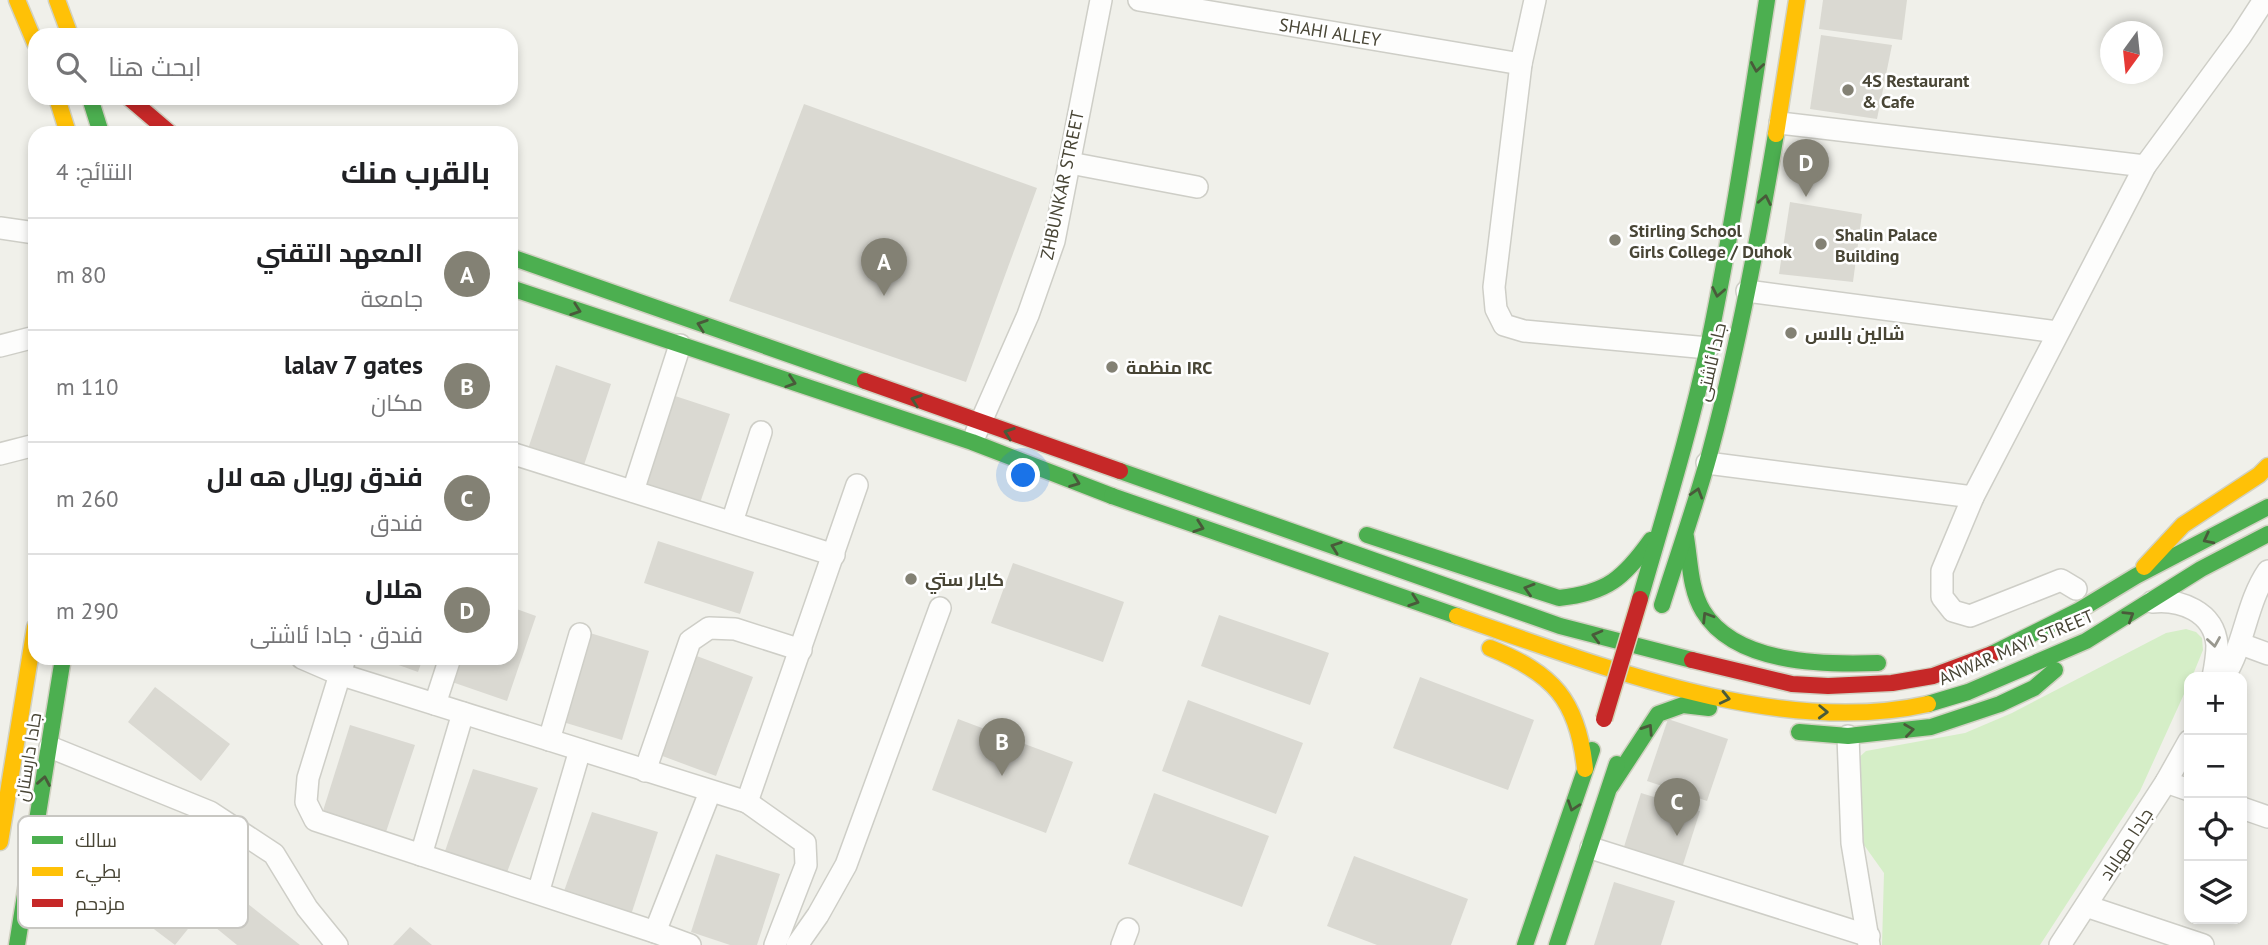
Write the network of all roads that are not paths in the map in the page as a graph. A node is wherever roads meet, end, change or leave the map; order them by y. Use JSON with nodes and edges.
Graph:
{"nodes":[{"id":1,"x":17,"y":0,"type":"edge"},
{"id":2,"x":1101,"y":0,"type":"edge"},
{"id":3,"x":1139,"y":0,"type":"edge"},
{"id":4,"x":1535,"y":0,"type":"edge"},
{"id":5,"x":1767,"y":0,"type":"edge"},
{"id":6,"x":1797,"y":0,"type":"edge"},
{"id":7,"x":2264,"y":0,"type":"edge"},
{"id":8,"x":60,"y":6,"type":"edge"},
{"id":9,"x":29,"y":28,"type":"edge"},
{"id":10,"x":68,"y":28,"type":"edge"},
{"id":11,"x":73,"y":28,"type":"edge"},
{"id":12,"x":1521,"y":64,"type":"junction"},
{"id":13,"x":59,"y":105,"type":"edge"},
{"id":14,"x":92,"y":105,"type":"edge"},
{"id":15,"x":137,"y":105,"type":"edge"},
{"id":16,"x":1780,"y":122,"type":"junction"},
{"id":17,"x":66,"y":126,"type":"edge"},
{"id":18,"x":99,"y":126,"type":"edge"},
{"id":19,"x":162,"y":126,"type":"edge"},
{"id":20,"x":1070,"y":163,"type":"junction"},
{"id":21,"x":2145,"y":166,"type":"junction"},
{"id":22,"x":1197,"y":187,"type":"dead end"},
{"id":23,"x":0,"y":228,"type":"edge"},
{"id":24,"x":28,"y":232,"type":"edge"},
{"id":25,"x":518,"y":260,"type":"edge"},
{"id":26,"x":518,"y":290,"type":"edge"},
{"id":27,"x":1746,"y":291,"type":"junction"},
{"id":28,"x":2057,"y":332,"type":"junction"},
{"id":29,"x":28,"y":339,"type":"edge"},
{"id":30,"x":680,"y":345,"type":"junction"},
{"id":31,"x":0,"y":346,"type":"edge"},
{"id":32,"x":1707,"y":348,"type":"junction"},
{"id":33,"x":761,"y":432,"type":"dead end"},
{"id":34,"x":976,"y":433,"type":"junction"},
{"id":35,"x":28,"y":448,"type":"edge"},
{"id":36,"x":0,"y":454,"type":"edge"},
{"id":37,"x":518,"y":455,"type":"edge"},
{"id":38,"x":1707,"y":463,"type":"junction"},
{"id":39,"x":2268,"y":467,"type":"edge"},
{"id":40,"x":1120,"y":471,"type":"junction"},
{"id":41,"x":857,"y":485,"type":"dead end"},
{"id":42,"x":633,"y":491,"type":"junction"},
{"id":43,"x":1227,"y":492,"type":"dead end"},
{"id":44,"x":1112,"y":496,"type":"junction"},
{"id":45,"x":1973,"y":497,"type":"junction"},
{"id":46,"x":2268,"y":507,"type":"edge"},
{"id":47,"x":732,"y":522,"type":"junction"},
{"id":48,"x":1662,"y":524,"type":"junction"},
{"id":49,"x":1350,"y":529,"type":"dead end"},
{"id":50,"x":1685,"y":533,"type":"junction"},
{"id":51,"x":2268,"y":534,"type":"edge"},
{"id":52,"x":1196,"y":543,"type":"dead end"},
{"id":53,"x":834,"y":555,"type":"junction"},
{"id":54,"x":2268,"y":570,"type":"edge"},
{"id":55,"x":2136,"y":576,"type":"junction"},
{"id":56,"x":2076,"y":589,"type":"junction"},
{"id":57,"x":2114,"y":589,"type":"junction"},
{"id":58,"x":2052,"y":600,"type":"dead end"},
{"id":59,"x":2152,"y":601,"type":"junction"},
{"id":60,"x":940,"y":608,"type":"dead end"},
{"id":61,"x":580,"y":634,"type":"dead end"},
{"id":62,"x":2092,"y":638,"type":"junction"},
{"id":63,"x":1477,"y":644,"type":"dead end"},
{"id":64,"x":2241,"y":644,"type":"junction"},
{"id":65,"x":801,"y":650,"type":"junction"},
{"id":66,"x":2268,"y":654,"type":"edge"},
{"id":67,"x":1900,"y":662,"type":"dead end"},
{"id":68,"x":29,"y":665,"type":"edge"},
{"id":69,"x":62,"y":665,"type":"edge"},
{"id":70,"x":448,"y":665,"type":"edge"},
{"id":71,"x":342,"y":666,"type":"edge"},
{"id":72,"x":2214,"y":672,"type":"edge"},
{"id":73,"x":2227,"y":672,"type":"edge"},
{"id":74,"x":1634,"y":698,"type":"dead end"},
{"id":75,"x":435,"y":704,"type":"junction"},
{"id":76,"x":463,"y":713,"type":"junction"},
{"id":77,"x":1754,"y":713,"type":"junction"},
{"id":78,"x":1779,"y":728,"type":"dead end"},
{"id":79,"x":1847,"y":736,"type":"junction"},
{"id":80,"x":1623,"y":737,"type":"dead end"},
{"id":81,"x":549,"y":740,"type":"junction"},
{"id":82,"x":50,"y":747,"type":"junction"},
{"id":83,"x":580,"y":750,"type":"junction"},
{"id":84,"x":2184,"y":750,"type":"edge"},
{"id":85,"x":1586,"y":769,"type":"junction"},
{"id":86,"x":645,"y":771,"type":"junction"},
{"id":87,"x":2166,"y":782,"type":"junction"},
{"id":88,"x":1611,"y":786,"type":"junction"},
{"id":89,"x":2184,"y":788,"type":"edge"},
{"id":90,"x":710,"y":792,"type":"junction"},
{"id":91,"x":747,"y":802,"type":"junction"},
{"id":92,"x":2247,"y":810,"type":"edge"},
{"id":93,"x":38,"y":816,"type":"edge"},
{"id":94,"x":217,"y":816,"type":"edge"},
{"id":95,"x":2268,"y":817,"type":"edge"},
{"id":96,"x":248,"y":837,"type":"edge"},
{"id":97,"x":0,"y":842,"type":"edge"},
{"id":98,"x":1591,"y":848,"type":"junction"},
{"id":99,"x":421,"y":855,"type":"junction"},
{"id":100,"x":538,"y":893,"type":"junction"},
{"id":101,"x":2086,"y":906,"type":"junction"},
{"id":102,"x":656,"y":932,"type":"junction"},
{"id":103,"x":1869,"y":941,"type":"edge"},
{"id":104,"x":337,"y":945,"type":"edge"},
{"id":105,"x":690,"y":945,"type":"edge"},
{"id":106,"x":775,"y":945,"type":"edge"},
{"id":107,"x":797,"y":945,"type":"edge"},
{"id":108,"x":1525,"y":945,"type":"edge"},
{"id":109,"x":1557,"y":945,"type":"edge"},
{"id":110,"x":2060,"y":945,"type":"edge"},
{"id":111,"x":2203,"y":945,"type":"edge"}],
"edges":[{"from":1,"to":9,"type":"main road"},
{"from":2,"to":20,"type":"street","name":"ZHBUNKAR STREET"},
{"from":3,"to":12,"type":"street","name":"SHAHI ALLEY"},
{"from":4,"to":12,"type":"street"},
{"from":5,"to":32,"type":"main road","name":"جادا ئاشتی","one_way":true},
{"from":6,"to":16,"type":"main road","name":"جادا ئاشتی"},
{"from":7,"to":21,"type":"street"},
{"from":8,"to":10,"type":"main road"},
{"from":8,"to":11,"type":"main road"},
{"from":12,"to":32,"type":"street"},
{"from":13,"to":17,"type":"main road"},
{"from":14,"to":18,"type":"main road"},
{"from":15,"to":19,"type":"main road"},
{"from":16,"to":21,"type":"street"},
{"from":27,"to":16,"type":"main road","name":"جادا ئاشتی","one_way":true},
{"from":20,"to":22,"type":"street"},
{"from":20,"to":34,"type":"street","name":"ZHBUNKAR STREET"},
{"from":21,"to":28,"type":"street"},
{"from":23,"to":24,"type":"street"},
{"from":34,"to":25,"type":"main road","one_way":true},
{"from":26,"to":30,"type":"main road","one_way":true},
{"from":27,"to":28,"type":"street"},
{"from":27,"to":38,"type":"main road","name":"جادا ئاشتی"},
{"from":28,"to":45,"type":"street"},
{"from":29,"to":31,"type":"street"},
{"from":30,"to":34,"type":"main road","one_way":true},
{"from":30,"to":42,"type":"street"},
{"from":32,"to":48,"type":"main road","name":"جادا ئاشتی"},
{"from":33,"to":47,"type":"street"},
{"from":40,"to":34,"type":"main road","one_way":true},
{"from":34,"to":44,"type":"main road","one_way":true},
{"from":35,"to":36,"type":"street"},
{"from":37,"to":42,"type":"street"},
{"from":38,"to":45,"type":"street"},
{"from":50,"to":38,"type":"main road","name":"جادا ئاشتی","one_way":true},
{"from":39,"to":55,"type":"main road"},
{"from":40,"to":43,"type":"main road"},
{"from":57,"to":40,"type":"main road","name":"ANWAR MAYI STREET","one_way":true},
{"from":41,"to":53,"type":"street"},
{"from":42,"to":47,"type":"street"},
{"from":44,"to":52,"type":"main road"},
{"from":44,"to":77,"type":"main road","one_way":true},
{"from":45,"to":56,"type":"street"},
{"from":46,"to":55,"type":"main road","name":"ANWAR MAYI STREET","one_way":true},
{"from":47,"to":53,"type":"street"},
{"from":48,"to":49,"type":"main road","one_way":true},
{"from":48,"to":85,"type":"main road","name":"جادا ئاشتی","bridge":true},
{"from":67,"to":50,"type":"main road","one_way":true},
{"from":50,"to":74,"type":"main road","name":"جادا ئاشتی"},
{"from":51,"to":59,"type":"main road","name":"ANWAR MAYI STREET"},
{"from":53,"to":65,"type":"street"},
{"from":54,"to":64,"type":"street"},
{"from":55,"to":57,"type":"main road","name":"ANWAR MAYI STREET"},
{"from":56,"to":57,"type":"main road"},
{"from":56,"to":58,"type":"main road"},
{"from":62,"to":59,"type":"main road","name":"ANWAR MAYI STREET","one_way":true},
{"from":59,"to":72,"type":"street","one_way":true},
{"from":60,"to":107,"type":"street"},
{"from":61,"to":81,"type":"street"},
{"from":77,"to":62,"type":"main road","name":"ANWAR MAYI STREET","one_way":true},
{"from":79,"to":62,"type":"main road","one_way":true},
{"from":63,"to":85,"type":"main road"},
{"from":64,"to":66,"type":"street"},
{"from":64,"to":73,"type":"street"},
{"from":65,"to":86,"type":"street"},
{"from":65,"to":91,"type":"street"},
{"from":68,"to":97,"type":"main road","name":"جادا دارستان"},
{"from":69,"to":82,"type":"main road","name":"جادا دارستان"},
{"from":70,"to":75,"type":"street"},
{"from":71,"to":75,"type":"street"},
{"from":71,"to":99,"type":"street"},
{"from":75,"to":76,"type":"street"},
{"from":76,"to":81,"type":"street"},
{"from":76,"to":99,"type":"street"},
{"from":88,"to":77,"type":"main road","one_way":true},
{"from":78,"to":79,"type":"main road"},
{"from":79,"to":103,"type":"street"},
{"from":80,"to":88,"type":"main road"},
{"from":81,"to":83,"type":"street"},
{"from":93,"to":82,"type":"main road","name":"جادا دارستان","one_way":true},
{"from":82,"to":94,"type":"street"},
{"from":83,"to":86,"type":"street"},
{"from":83,"to":100,"type":"street"},
{"from":84,"to":87,"type":"street","name":"جادا مهاباد"},
{"from":85,"to":108,"type":"main road","name":"جادا ئاشتی","one_way":true},
{"from":86,"to":90,"type":"street"},
{"from":87,"to":89,"type":"street"},
{"from":87,"to":101,"type":"street","name":"جادا مهاباد"},
{"from":88,"to":98,"type":"main road"},
{"from":90,"to":91,"type":"street"},
{"from":90,"to":102,"type":"street"},
{"from":91,"to":106,"type":"street"},
{"from":92,"to":95,"type":"street"},
{"from":96,"to":104,"type":"street"},
{"from":98,"to":103,"type":"street"},
{"from":98,"to":109,"type":"main road"},
{"from":99,"to":100,"type":"street"},
{"from":100,"to":102,"type":"street"},
{"from":101,"to":110,"type":"street","name":"جادا مهاباد"},
{"from":101,"to":111,"type":"street"},
{"from":102,"to":105,"type":"street"}]}
